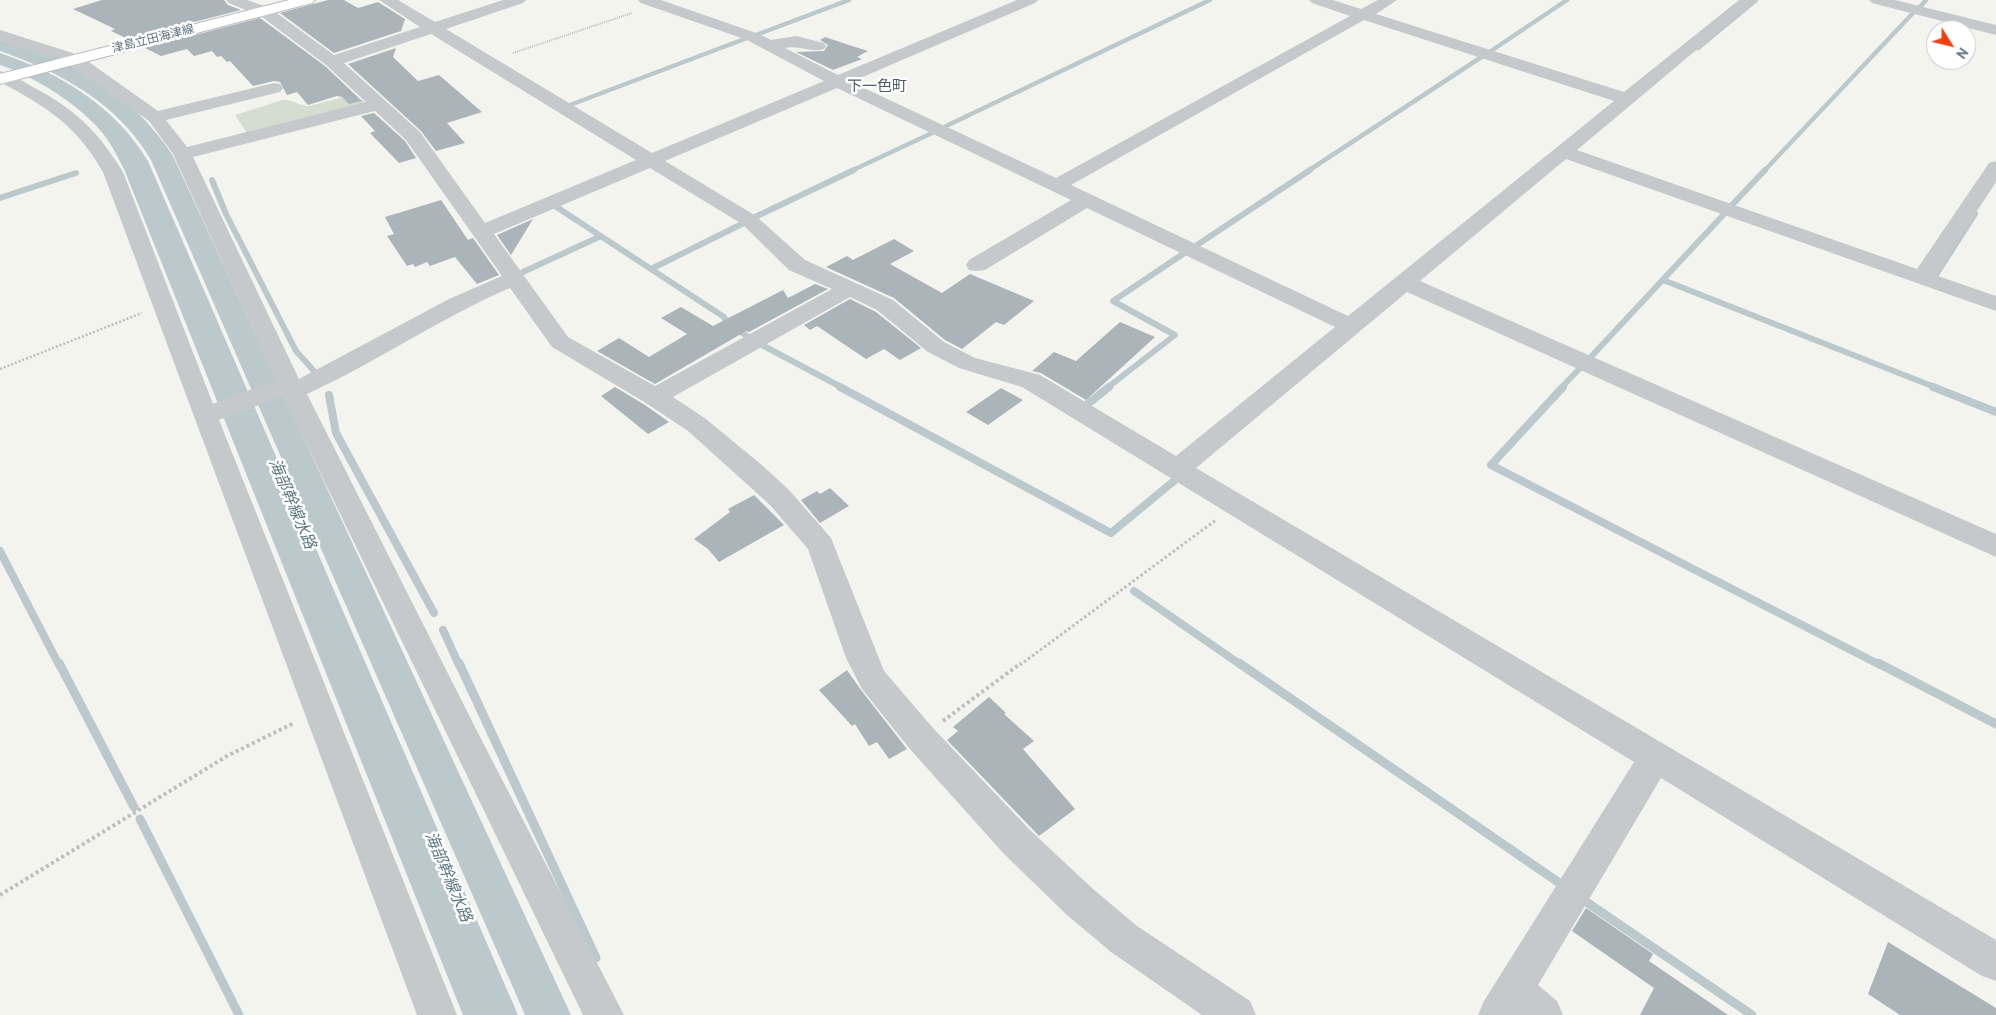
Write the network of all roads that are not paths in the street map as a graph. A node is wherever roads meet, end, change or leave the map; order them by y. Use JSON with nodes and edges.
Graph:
{"nodes":[{"id":1,"x":234,"y":0,"type":"edge"},
{"id":2,"x":307,"y":0,"type":"edge"},
{"id":3,"x":387,"y":0,"type":"edge"},
{"id":4,"x":518,"y":0,"type":"edge"},
{"id":5,"x":1030,"y":0,"type":"edge"},
{"id":6,"x":1317,"y":0,"type":"edge"},
{"id":7,"x":1389,"y":0,"type":"edge"},
{"id":8,"x":1748,"y":0,"type":"edge"},
{"id":9,"x":1877,"y":0,"type":"edge"},
{"id":10,"x":652,"y":2,"type":"edge"},
{"id":11,"x":263,"y":11,"type":"junction"},
{"id":12,"x":1363,"y":14,"type":"junction"},
{"id":13,"x":432,"y":27,"type":"junction"},
{"id":14,"x":1996,"y":30,"type":"edge"},
{"id":15,"x":0,"y":35,"type":"edge"},
{"id":16,"x":769,"y":45,"type":"junction"},
{"id":17,"x":818,"y":46,"type":"dead end"},
{"id":18,"x":73,"y":59,"type":"junction"},
{"id":19,"x":332,"y":61,"type":"junction"},
{"id":20,"x":5,"y":77,"type":"edge"},
{"id":21,"x":839,"y":81,"type":"junction"},
{"id":22,"x":274,"y":88,"type":"dead end"},
{"id":23,"x":1627,"y":99,"type":"junction"},
{"id":24,"x":377,"y":104,"type":"junction"},
{"id":25,"x":155,"y":117,"type":"junction"},
{"id":26,"x":1563,"y":152,"type":"junction"},
{"id":27,"x":182,"y":154,"type":"junction"},
{"id":28,"x":650,"y":160,"type":"junction"},
{"id":29,"x":1996,"y":167,"type":"edge"},
{"id":30,"x":1056,"y":186,"type":"junction"},
{"id":31,"x":1086,"y":200,"type":"junction"},
{"id":32,"x":481,"y":232,"type":"junction"},
{"id":33,"x":977,"y":265,"type":"dead end"},
{"id":34,"x":1922,"y":278,"type":"junction"},
{"id":35,"x":514,"y":280,"type":"junction"},
{"id":36,"x":1404,"y":282,"type":"junction"},
{"id":37,"x":848,"y":289,"type":"junction"},
{"id":38,"x":1996,"y":304,"type":"edge"},
{"id":39,"x":1351,"y":326,"type":"junction"},
{"id":40,"x":290,"y":387,"type":"junction"},
{"id":41,"x":655,"y":397,"type":"junction"},
{"id":42,"x":210,"y":414,"type":"junction"},
{"id":43,"x":1177,"y":469,"type":"junction"},
{"id":44,"x":1996,"y":546,"type":"edge"},
{"id":45,"x":1656,"y":756,"type":"junction"},
{"id":46,"x":1996,"y":962,"type":"edge"},
{"id":47,"x":1506,"y":1002,"type":"edge"},
{"id":48,"x":437,"y":1015,"type":"edge"},
{"id":49,"x":604,"y":1015,"type":"edge"},
{"id":50,"x":1236,"y":1015,"type":"edge"},
{"id":51,"x":1543,"y":1015,"type":"edge"}],
"edges":[{"from":1,"to":11,"type":"street"},
{"from":2,"to":11,"type":"main road","name":"津島立田海津線"},
{"from":3,"to":13,"type":"street"},
{"from":4,"to":13,"type":"street"},
{"from":5,"to":21,"type":"street"},
{"from":6,"to":12,"type":"street"},
{"from":7,"to":12,"type":"street"},
{"from":8,"to":23,"type":"street"},
{"from":9,"to":14,"type":"street"},
{"from":10,"to":16,"type":"street"},
{"from":11,"to":18,"type":"main road","name":"津島立田海津線"},
{"from":11,"to":19,"type":"street"},
{"from":12,"to":23,"type":"street"},
{"from":12,"to":30,"type":"street"},
{"from":13,"to":19,"type":"street"},
{"from":13,"to":28,"type":"street"},
{"from":15,"to":18,"type":"street"},
{"from":16,"to":17,"type":"street"},
{"from":16,"to":21,"type":"street"},
{"from":18,"to":20,"type":"main road","name":"津島立田海津線"},
{"from":18,"to":25,"type":"street"},
{"from":19,"to":24,"type":"street"},
{"from":20,"to":42,"type":"street"},
{"from":21,"to":28,"type":"street"},
{"from":21,"to":30,"type":"street"},
{"from":22,"to":25,"type":"street"},
{"from":23,"to":26,"type":"street"},
{"from":24,"to":27,"type":"street"},
{"from":24,"to":32,"type":"street"},
{"from":25,"to":27,"type":"street"},
{"from":26,"to":34,"type":"street"},
{"from":26,"to":36,"type":"street"},
{"from":27,"to":40,"type":"street"},
{"from":28,"to":32,"type":"street"},
{"from":28,"to":37,"type":"street"},
{"from":29,"to":34,"type":"street"},
{"from":30,"to":31,"type":"street"},
{"from":31,"to":33,"type":"street"},
{"from":31,"to":39,"type":"street"},
{"from":32,"to":35,"type":"street"},
{"from":34,"to":38,"type":"street"},
{"from":35,"to":40,"type":"street"},
{"from":35,"to":41,"type":"street"},
{"from":36,"to":39,"type":"street"},
{"from":36,"to":44,"type":"street"},
{"from":37,"to":41,"type":"street"},
{"from":37,"to":43,"type":"street"},
{"from":39,"to":43,"type":"street"},
{"from":40,"to":42,"type":"street"},
{"from":40,"to":49,"type":"street"},
{"from":41,"to":50,"type":"street"},
{"from":42,"to":48,"type":"street"},
{"from":43,"to":45,"type":"street"},
{"from":45,"to":46,"type":"street"},
{"from":45,"to":47,"type":"street"},
{"from":47,"to":51,"type":"street"}]}
